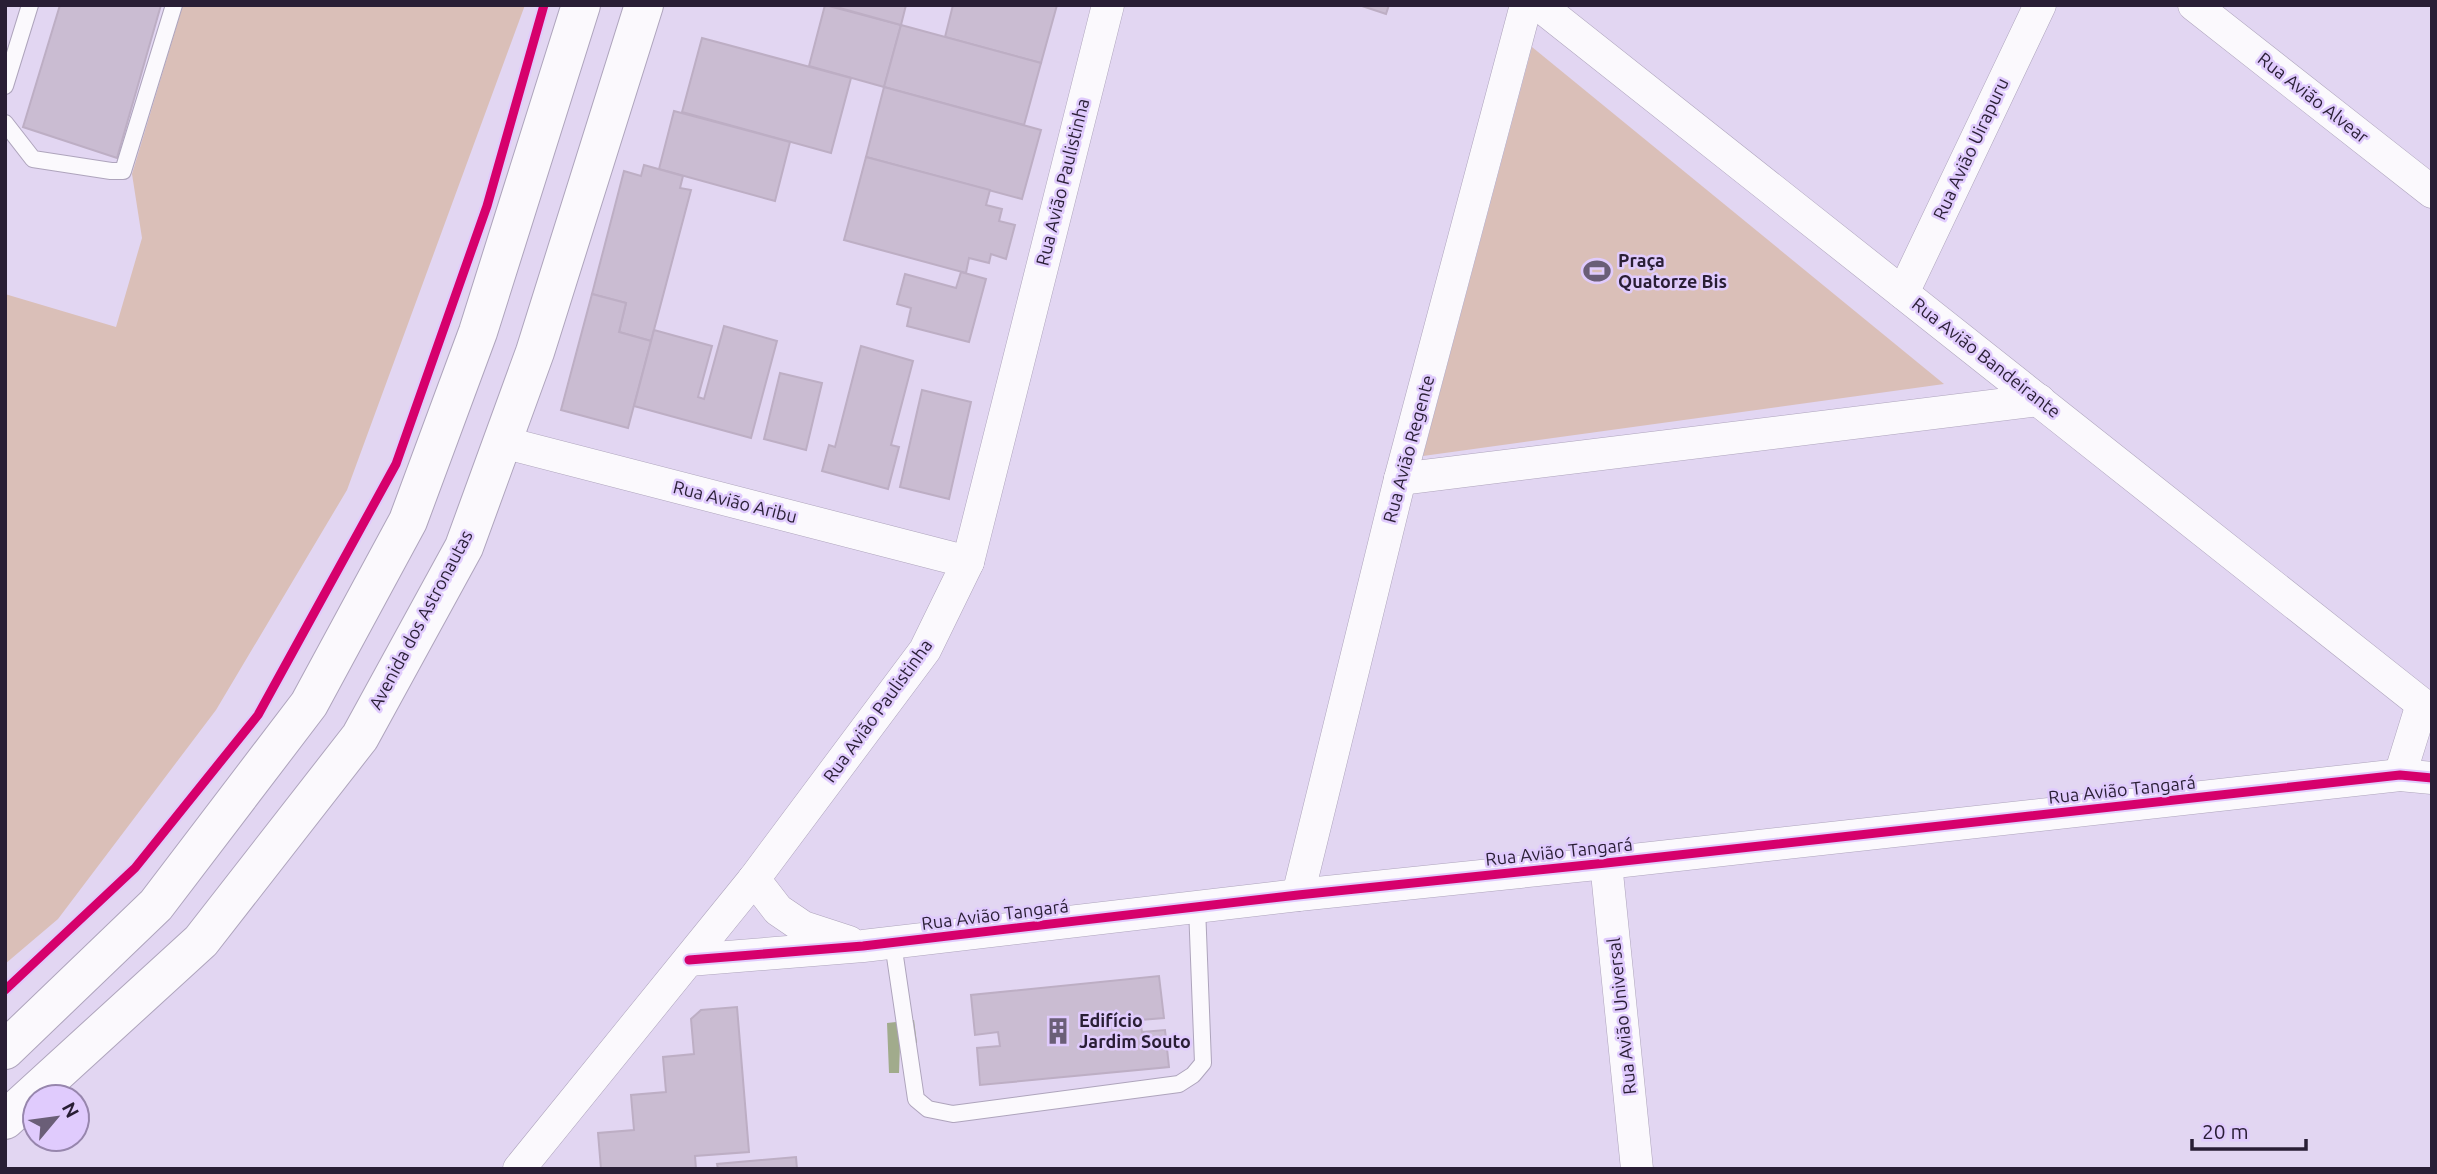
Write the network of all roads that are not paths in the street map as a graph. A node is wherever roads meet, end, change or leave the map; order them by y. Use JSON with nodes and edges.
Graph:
{"nodes":[{"id":1,"x":30,"y":5,"type":"edge"},
{"id":2,"x":174,"y":5,"type":"edge"},
{"id":3,"x":581,"y":5,"type":"edge"},
{"id":4,"x":644,"y":5,"type":"edge"},
{"id":5,"x":1108,"y":5,"type":"edge"},
{"id":6,"x":1526,"y":5,"type":"edge"},
{"id":7,"x":1539,"y":5,"type":"edge"},
{"id":8,"x":2040,"y":5,"type":"edge"},
{"id":9,"x":2194,"y":5,"type":"edge"},
{"id":10,"x":5,"y":86,"type":"edge"},
{"id":11,"x":5,"y":123,"type":"edge"},
{"id":12,"x":2432,"y":191,"type":"edge"},
{"id":13,"x":1903,"y":293,"type":"junction"},
{"id":14,"x":2039,"y":400,"type":"junction"},
{"id":15,"x":502,"y":442,"type":"junction"},
{"id":16,"x":1400,"y":479,"type":"junction"},
{"id":17,"x":968,"y":562,"type":"junction"},
{"id":18,"x":2427,"y":708,"type":"edge"},
{"id":19,"x":2400,"y":775,"type":"junction"},
{"id":20,"x":2432,"y":778,"type":"edge"},
{"id":21,"x":1606,"y":863,"type":"junction"},
{"id":22,"x":754,"y":879,"type":"junction"},
{"id":23,"x":1298,"y":895,"type":"junction"},
{"id":24,"x":1197,"y":907,"type":"junction"},
{"id":25,"x":878,"y":945,"type":"junction"},
{"id":26,"x":689,"y":960,"type":"junction"},
{"id":27,"x":5,"y":1050,"type":"edge"},
{"id":28,"x":5,"y":1120,"type":"edge"},
{"id":29,"x":519,"y":1169,"type":"edge"},
{"id":30,"x":1637,"y":1169,"type":"edge"}],
"edges":[{"from":1,"to":10,"type":"lane"},
{"from":2,"to":11,"type":"lane"},
{"from":3,"to":27,"type":"main road"},
{"from":4,"to":15,"type":"main road","name":"Avenida dos Astronautas"},
{"from":5,"to":17,"type":"street","name":"Rua Avião Paulistinha"},
{"from":6,"to":16,"type":"street","name":"Rua Avião Regente"},
{"from":7,"to":13,"type":"street","name":"Rua Avião Bandeirante"},
{"from":8,"to":13,"type":"street","name":"Rua Avião Uirapuru"},
{"from":9,"to":12,"type":"street","name":"Rua Avião Alvear"},
{"from":13,"to":14,"type":"street","name":"Rua Avião Bandeirante"},
{"from":14,"to":16,"type":"street"},
{"from":14,"to":18,"type":"street","name":"Rua Avião Bandeirante"},
{"from":15,"to":17,"type":"street","name":"Rua Avião Aribu"},
{"from":15,"to":28,"type":"main road","name":"Avenida dos Astronautas"},
{"from":16,"to":23,"type":"street","name":"Rua Avião Regente"},
{"from":17,"to":22,"type":"street","name":"Rua Avião Paulistinha"},
{"from":18,"to":19,"type":"street"},
{"from":19,"to":20,"type":"street","name":"Rua Avião Tangará"},
{"from":19,"to":21,"type":"street","name":"Rua Avião Tangará"},
{"from":21,"to":23,"type":"street","name":"Rua Avião Tangará"},
{"from":21,"to":30,"type":"street","name":"Rua Avião Universal"},
{"from":22,"to":25,"type":"street","name":"Rua Avião Tangará"},
{"from":22,"to":26,"type":"street","name":"Rua Avião Paulistinha"},
{"from":23,"to":24,"type":"street","name":"Rua Avião Tangará"},
{"from":24,"to":25,"type":"street","name":"Rua Avião Tangará"},
{"from":24,"to":25,"type":"lane"},
{"from":25,"to":26,"type":"street","name":"Rua Avião Tangará"},
{"from":26,"to":29,"type":"street","name":"Rua Avião Paulistinha"}]}
